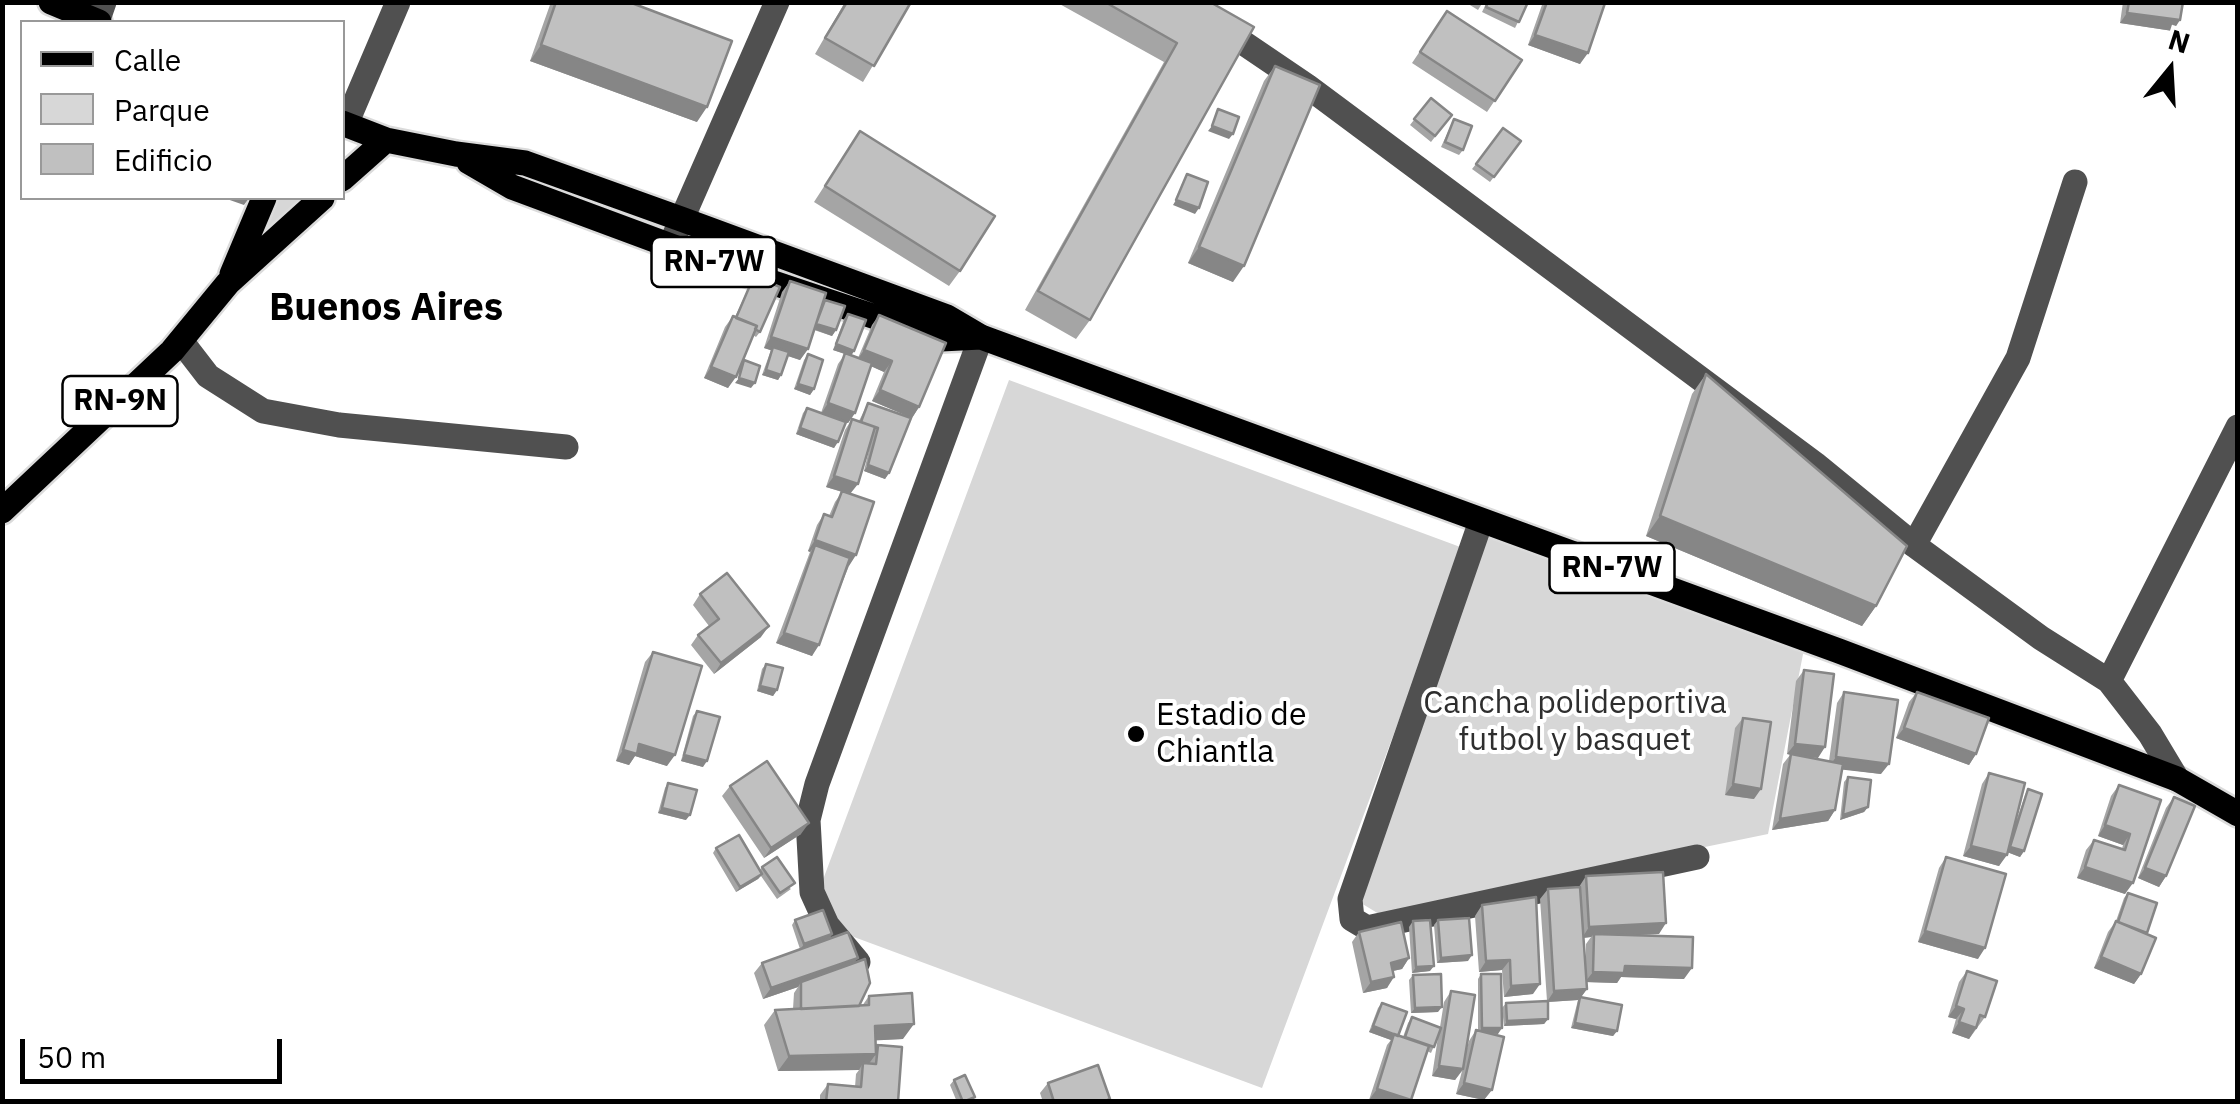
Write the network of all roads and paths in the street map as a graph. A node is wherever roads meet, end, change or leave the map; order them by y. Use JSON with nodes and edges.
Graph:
{"nodes":[{"id":1,"x":52,"y":2,"type":"edge"},
{"id":2,"x":398,"y":2,"type":"edge"},
{"id":3,"x":777,"y":2,"type":"edge"},
{"id":4,"x":1183,"y":2,"type":"edge"},
{"id":5,"x":93,"y":20,"type":"edge"},
{"id":6,"x":345,"y":122,"type":"edge"},
{"id":7,"x":345,"y":124,"type":"edge"},
{"id":8,"x":386,"y":140,"type":"junction"},
{"id":9,"x":456,"y":154,"type":"junction"},
{"id":10,"x":345,"y":176,"type":"edge"},
{"id":11,"x":2075,"y":182,"type":"dead end"},
{"id":12,"x":263,"y":200,"type":"edge"},
{"id":13,"x":320,"y":200,"type":"edge"},
{"id":14,"x":681,"y":219,"type":"junction"},
{"id":15,"x":670,"y":246,"type":"junction"},
{"id":16,"x":751,"y":246,"type":"junction"},
{"id":17,"x":741,"y":272,"type":"junction"},
{"id":18,"x":228,"y":283,"type":"junction"},
{"id":19,"x":981,"y":338,"type":"junction"},
{"id":20,"x":180,"y":340,"type":"junction"},
{"id":21,"x":2238,"y":427,"type":"edge"},
{"id":22,"x":566,"y":447,"type":"dead end"},
{"id":23,"x":2,"y":511,"type":"edge"},
{"id":24,"x":1481,"y":521,"type":"junction"},
{"id":25,"x":1914,"y":545,"type":"junction"},
{"id":26,"x":2109,"y":681,"type":"junction"},
{"id":27,"x":2178,"y":779,"type":"junction"},
{"id":28,"x":2238,"y":814,"type":"edge"},
{"id":29,"x":1697,"y":856,"type":"dead end"},
{"id":30,"x":861,"y":966,"type":"edge"}],
"edges":[{"from":1,"to":5,"type":"main road"},
{"from":2,"to":6,"type":"street"},
{"from":3,"to":14,"type":"street"},
{"from":4,"to":25,"type":"street"},
{"from":7,"to":8,"type":"main road"},
{"from":8,"to":9,"type":"main road","number":"RN-7W"},
{"from":8,"to":10,"type":"main road"},
{"from":9,"to":14,"type":"main road","number":"RN-7W"},
{"from":9,"to":15,"type":"main road","number":"RN-7W"},
{"from":11,"to":25,"type":"street"},
{"from":12,"to":18,"type":"main road","number":"RN-9N"},
{"from":13,"to":18,"type":"main road","number":"RN-9N"},
{"from":14,"to":15,"type":"street"},
{"from":14,"to":16,"type":"main road","number":"RN-7W"},
{"from":15,"to":17,"type":"main road","number":"RN-7W"},
{"from":16,"to":17,"type":"main road"},
{"from":16,"to":19,"type":"main road","number":"RN-7W"},
{"from":17,"to":19,"type":"main road","number":"RN-7W"},
{"from":18,"to":20,"type":"main road","number":"RN-9N"},
{"from":19,"to":24,"type":"main road","number":"RN-7W"},
{"from":19,"to":30,"type":"street"},
{"from":20,"to":22,"type":"street"},
{"from":20,"to":23,"type":"main road","number":"RN-9N"},
{"from":21,"to":26,"type":"street"},
{"from":24,"to":27,"type":"main road","number":"RN-7W"},
{"from":24,"to":29,"type":"street"},
{"from":25,"to":26,"type":"street"},
{"from":26,"to":27,"type":"street"},
{"from":27,"to":28,"type":"main road","number":"RN-7W"}]}
